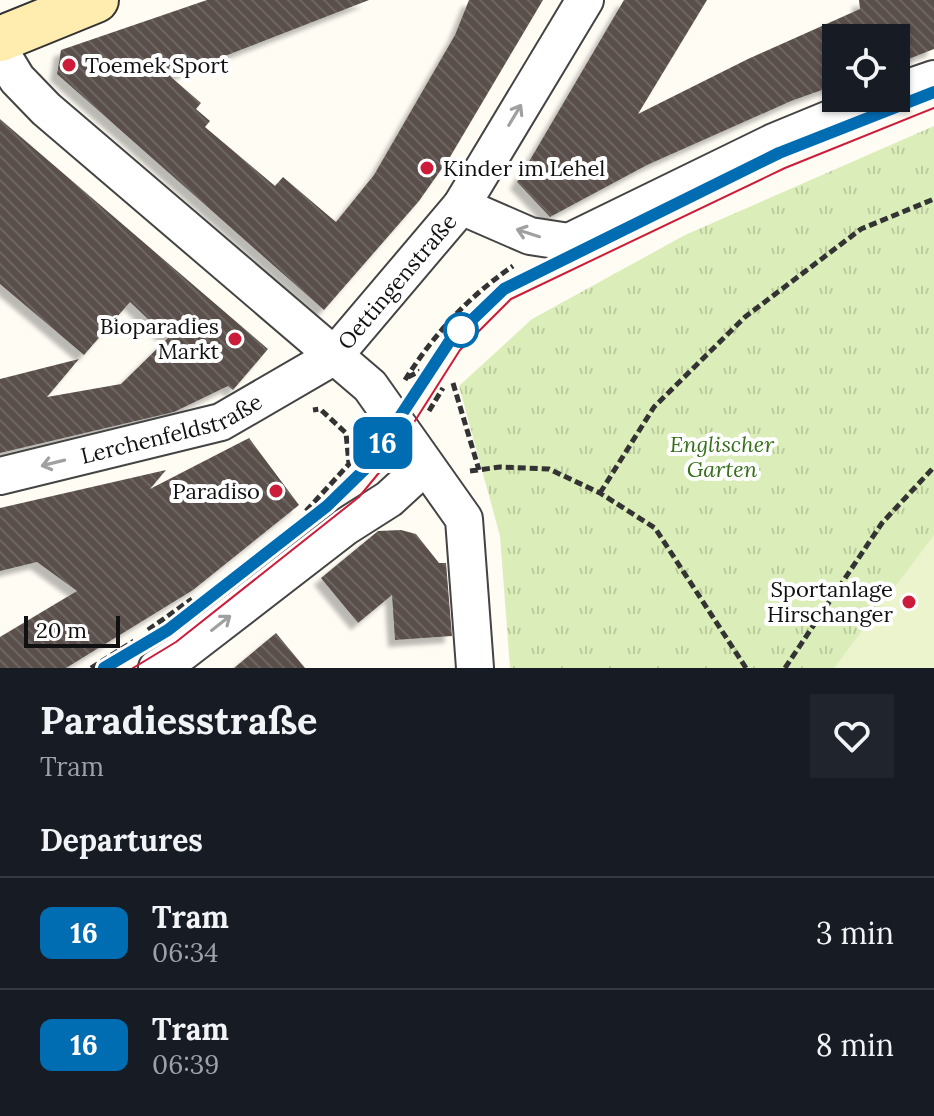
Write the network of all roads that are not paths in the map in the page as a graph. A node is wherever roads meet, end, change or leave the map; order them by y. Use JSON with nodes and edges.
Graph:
{"nodes":[{"id":1,"x":96,"y":0,"type":"edge"},
{"id":2,"x":585,"y":0,"type":"edge"},
{"id":3,"x":0,"y":39,"type":"edge"},
{"id":4,"x":0,"y":51,"type":"edge"},
{"id":5,"x":934,"y":79,"type":"edge"},
{"id":6,"x":910,"y":87,"type":"edge"},
{"id":7,"x":847,"y":112,"type":"edge"},
{"id":8,"x":461,"y":206,"type":"junction"},
{"id":9,"x":333,"y":357,"type":"junction"},
{"id":10,"x":425,"y":466,"type":"junction"},
{"id":11,"x":0,"y":476,"type":"edge"},
{"id":12,"x":157,"y":668,"type":"edge"},
{"id":13,"x":475,"y":668,"type":"edge"}],
"edges":[{"from":1,"to":3,"type":"main road"},
{"from":8,"to":2,"type":"street","name":"Oettingenstraße","one_way":true},
{"from":4,"to":9,"type":"street"},
{"from":5,"to":6,"type":"street"},
{"from":7,"to":8,"type":"street","one_way":true},
{"from":8,"to":9,"type":"street","name":"Oettingenstraße"},
{"from":9,"to":10,"type":"street","name":"Oettingenstraße"},
{"from":9,"to":11,"type":"street","name":"Lerchenfeldstraße","one_way":true},
{"from":12,"to":10,"type":"street","one_way":true},
{"from":10,"to":13,"type":"street","name":"Oettingenstraße"}]}
